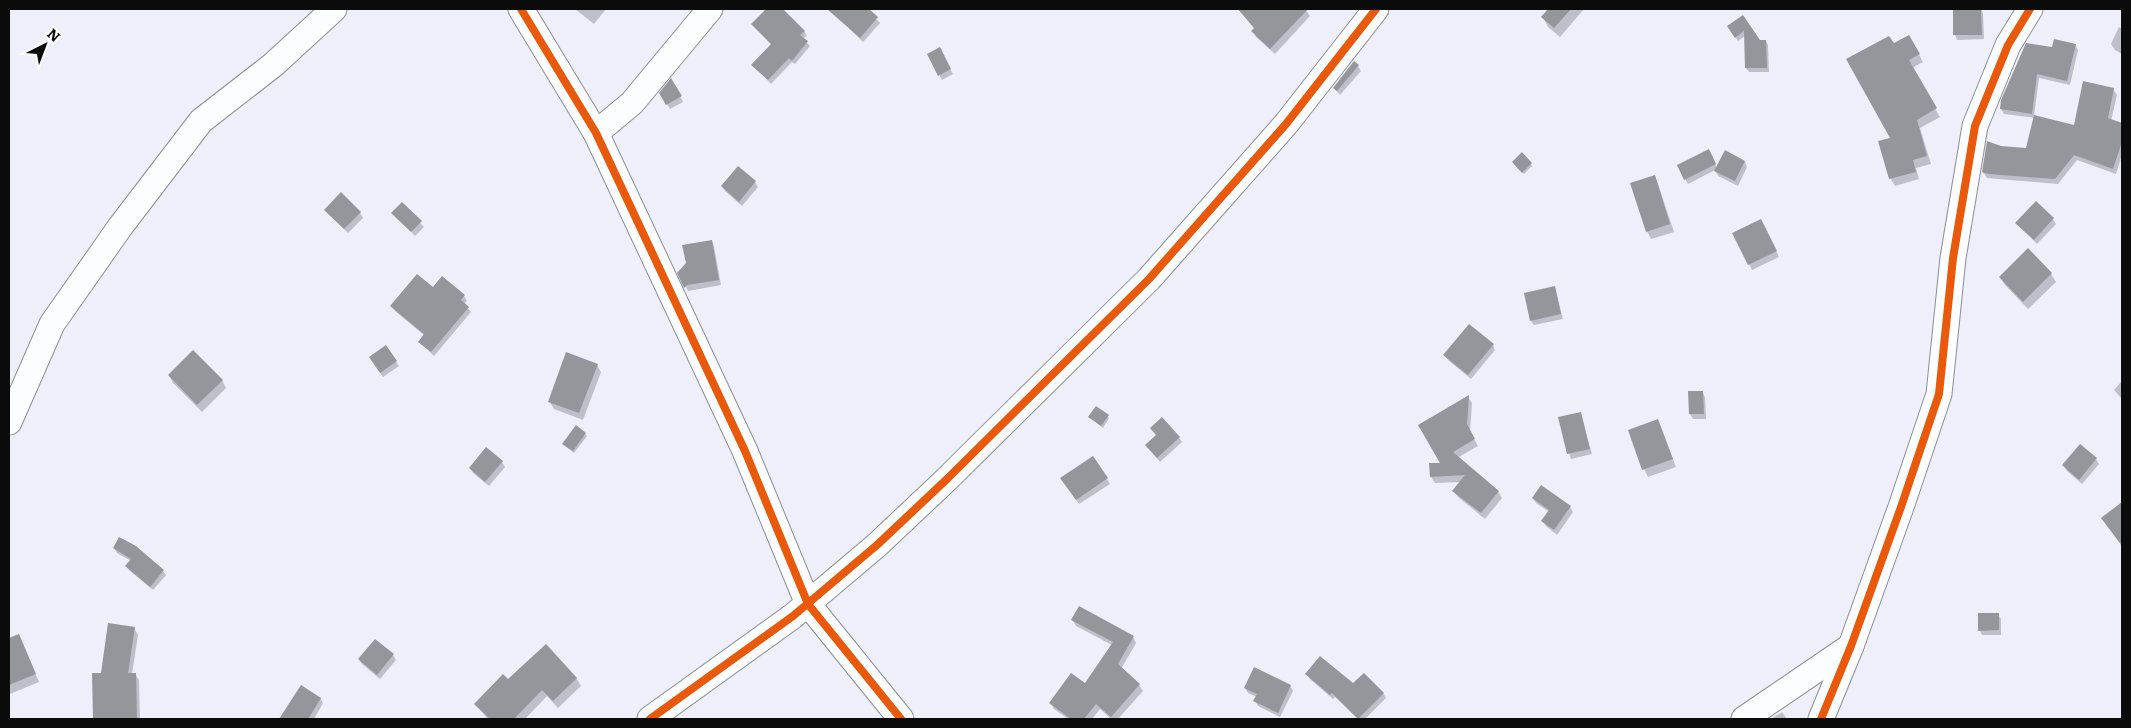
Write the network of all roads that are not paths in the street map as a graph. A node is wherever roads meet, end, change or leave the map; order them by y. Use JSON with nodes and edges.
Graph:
{"nodes":[{"id":1,"x":334,"y":9,"type":"edge"},
{"id":2,"x":521,"y":9,"type":"edge"},
{"id":3,"x":710,"y":9,"type":"edge"},
{"id":4,"x":1376,"y":9,"type":"edge"},
{"id":5,"x":2030,"y":9,"type":"edge"},
{"id":6,"x":596,"y":133,"type":"junction"},
{"id":7,"x":36,"y":357,"type":"junction"},
{"id":8,"x":9,"y":376,"type":"edge"},
{"id":9,"x":10,"y":417,"type":"edge"},
{"id":10,"x":808,"y":604,"type":"junction"},
{"id":11,"x":1851,"y":646,"type":"junction"},
{"id":12,"x":655,"y":717,"type":"edge"},
{"id":13,"x":901,"y":719,"type":"edge"},
{"id":14,"x":1744,"y":719,"type":"edge"},
{"id":15,"x":1821,"y":719,"type":"edge"}],
"edges":[{"from":1,"to":7,"type":"street"},
{"from":2,"to":6,"type":"street"},
{"from":3,"to":6,"type":"street"},
{"from":4,"to":10,"type":"street"},
{"from":5,"to":11,"type":"street"},
{"from":6,"to":10,"type":"street"},
{"from":7,"to":8,"type":"street"},
{"from":7,"to":9,"type":"street"},
{"from":10,"to":12,"type":"street"},
{"from":10,"to":13,"type":"street"},
{"from":11,"to":14,"type":"street"},
{"from":11,"to":15,"type":"street"}]}
